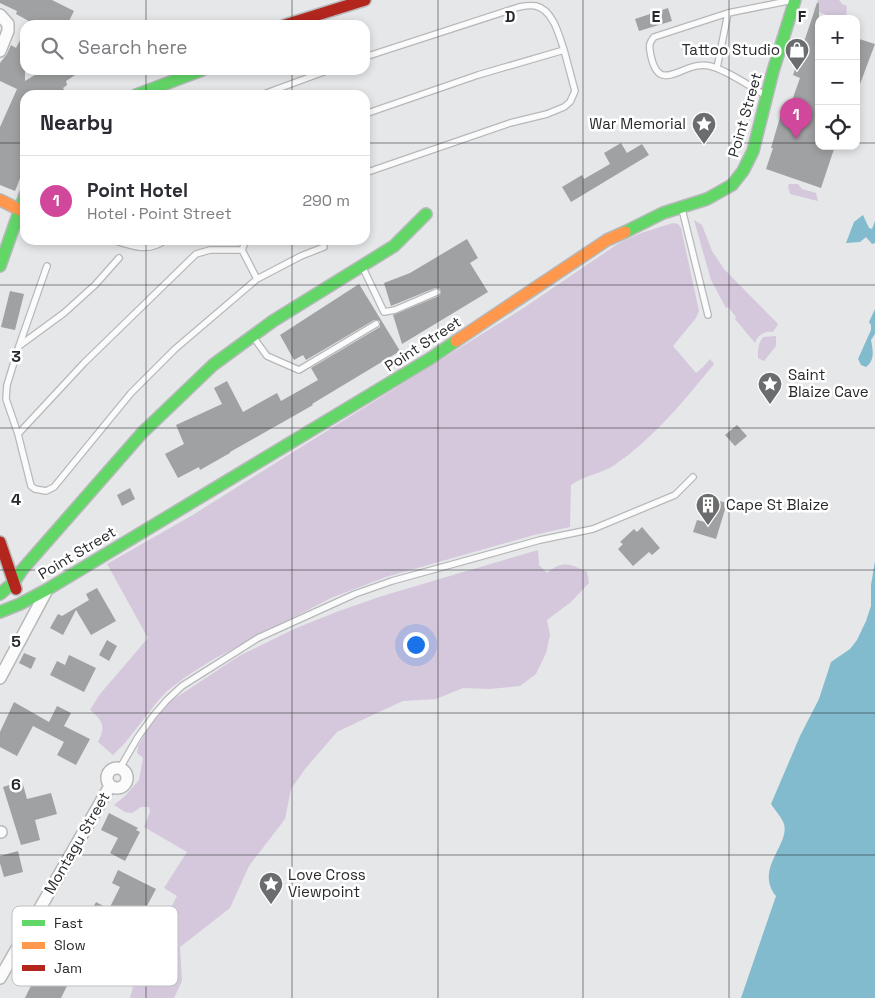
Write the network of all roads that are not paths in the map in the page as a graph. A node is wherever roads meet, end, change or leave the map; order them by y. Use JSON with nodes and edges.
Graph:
{"nodes":[{"id":1,"x":365,"y":0,"type":"edge"},
{"id":2,"x":794,"y":0,"type":"edge"},
{"id":3,"x":728,"y":13,"type":"junction"},
{"id":4,"x":0,"y":15,"type":"edge"},
{"id":5,"x":301,"y":20,"type":"edge"},
{"id":6,"x":564,"y":50,"type":"junction"},
{"id":7,"x":0,"y":51,"type":"edge"},
{"id":8,"x":370,"y":55,"type":"edge"},
{"id":9,"x":717,"y":68,"type":"junction"},
{"id":10,"x":189,"y":75,"type":"edge"},
{"id":11,"x":315,"y":75,"type":"edge"},
{"id":12,"x":149,"y":90,"type":"edge"},
{"id":13,"x":274,"y":90,"type":"edge"},
{"id":14,"x":767,"y":96,"type":"junction"},
{"id":15,"x":370,"y":112,"type":"edge"},
{"id":16,"x":370,"y":171,"type":"edge"},
{"id":17,"x":0,"y":200,"type":"edge"},
{"id":18,"x":682,"y":207,"type":"junction"},
{"id":19,"x":20,"y":210,"type":"edge"},
{"id":20,"x":426,"y":214,"type":"dead end"},
{"id":21,"x":20,"y":216,"type":"edge"},
{"id":22,"x":130,"y":245,"type":"edge"},
{"id":23,"x":158,"y":245,"type":"edge"},
{"id":24,"x":244,"y":245,"type":"edge"},
{"id":25,"x":324,"y":247,"type":"dead end"},
{"id":26,"x":242,"y":250,"type":"junction"},
{"id":27,"x":118,"y":258,"type":"dead end"},
{"id":28,"x":0,"y":266,"type":"edge"},
{"id":29,"x":47,"y":266,"type":"dead end"},
{"id":30,"x":362,"y":266,"type":"junction"},
{"id":31,"x":258,"y":279,"type":"junction"},
{"id":32,"x":437,"y":292,"type":"dead end"},
{"id":33,"x":708,"y":315,"type":"dead end"},
{"id":34,"x":376,"y":324,"type":"dead end"},
{"id":35,"x":253,"y":336,"type":"junction"},
{"id":36,"x":19,"y":346,"type":"junction"},
{"id":37,"x":18,"y":434,"type":"junction"},
{"id":38,"x":693,"y":477,"type":"dead end"},
{"id":39,"x":0,"y":542,"type":"edge"},
{"id":40,"x":6,"y":563,"type":"junction"},
{"id":41,"x":0,"y":579,"type":"edge"},
{"id":42,"x":14,"y":582,"type":"junction"},
{"id":43,"x":48,"y":589,"type":"junction"},
{"id":44,"x":0,"y":594,"type":"edge"},
{"id":45,"x":20,"y":604,"type":"junction"},
{"id":46,"x":0,"y":612,"type":"edge"},
{"id":47,"x":0,"y":678,"type":"edge"},
{"id":48,"x":120,"y":768,"type":"junction"},
{"id":49,"x":110,"y":786,"type":"junction"},
{"id":50,"x":41,"y":906,"type":"edge"},
{"id":51,"x":12,"y":957,"type":"edge"},
{"id":52,"x":0,"y":978,"type":"edge"}],
"edges":[{"from":1,"to":5,"type":"street"},
{"from":2,"to":3,"type":"lane"},
{"from":2,"to":14,"type":"street","name":"Point Street"},
{"from":3,"to":9,"type":"lane"},
{"from":3,"to":9,"type":"lane"},
{"from":4,"to":7,"type":"street"},
{"from":6,"to":8,"type":"lane"},
{"from":6,"to":15,"type":"lane"},
{"from":6,"to":16,"type":"lane"},
{"from":9,"to":14,"type":"lane"},
{"from":10,"to":12,"type":"street"},
{"from":11,"to":13,"type":"lane"},
{"from":14,"to":18,"type":"street","name":"Point Street"},
{"from":17,"to":19,"type":"street"},
{"from":18,"to":33,"type":"lane"},
{"from":18,"to":43,"type":"street","name":"Point Street"},
{"from":20,"to":30,"type":"street"},
{"from":21,"to":28,"type":"street"},
{"from":22,"to":23,"type":"lane"},
{"from":24,"to":26,"type":"lane"},
{"from":25,"to":31,"type":"lane"},
{"from":26,"to":31,"type":"lane"},
{"from":26,"to":37,"type":"lane"},
{"from":27,"to":36,"type":"lane"},
{"from":29,"to":36,"type":"lane"},
{"from":30,"to":32,"type":"lane"},
{"from":30,"to":35,"type":"street"},
{"from":31,"to":37,"type":"lane"},
{"from":34,"to":35,"type":"lane"},
{"from":35,"to":42,"type":"street"},
{"from":36,"to":37,"type":"lane"},
{"from":38,"to":48,"type":"lane"},
{"from":39,"to":40,"type":"street"},
{"from":40,"to":41,"type":"street"},
{"from":40,"to":42,"type":"street"},
{"from":42,"to":44,"type":"street"},
{"from":42,"to":45,"type":"street"},
{"from":43,"to":45,"type":"street","name":"Point Street"},
{"from":43,"to":47,"type":"street"},
{"from":45,"to":46,"type":"street","name":"Point Street"},
{"from":48,"to":49,"type":"street","name":"Montagu Street"},
{"from":48,"to":49,"type":"street","name":"Montagu Street"},
{"from":49,"to":50,"type":"street","name":"Montagu Street"},
{"from":51,"to":52,"type":"street","name":"Montagu Street"}]}
